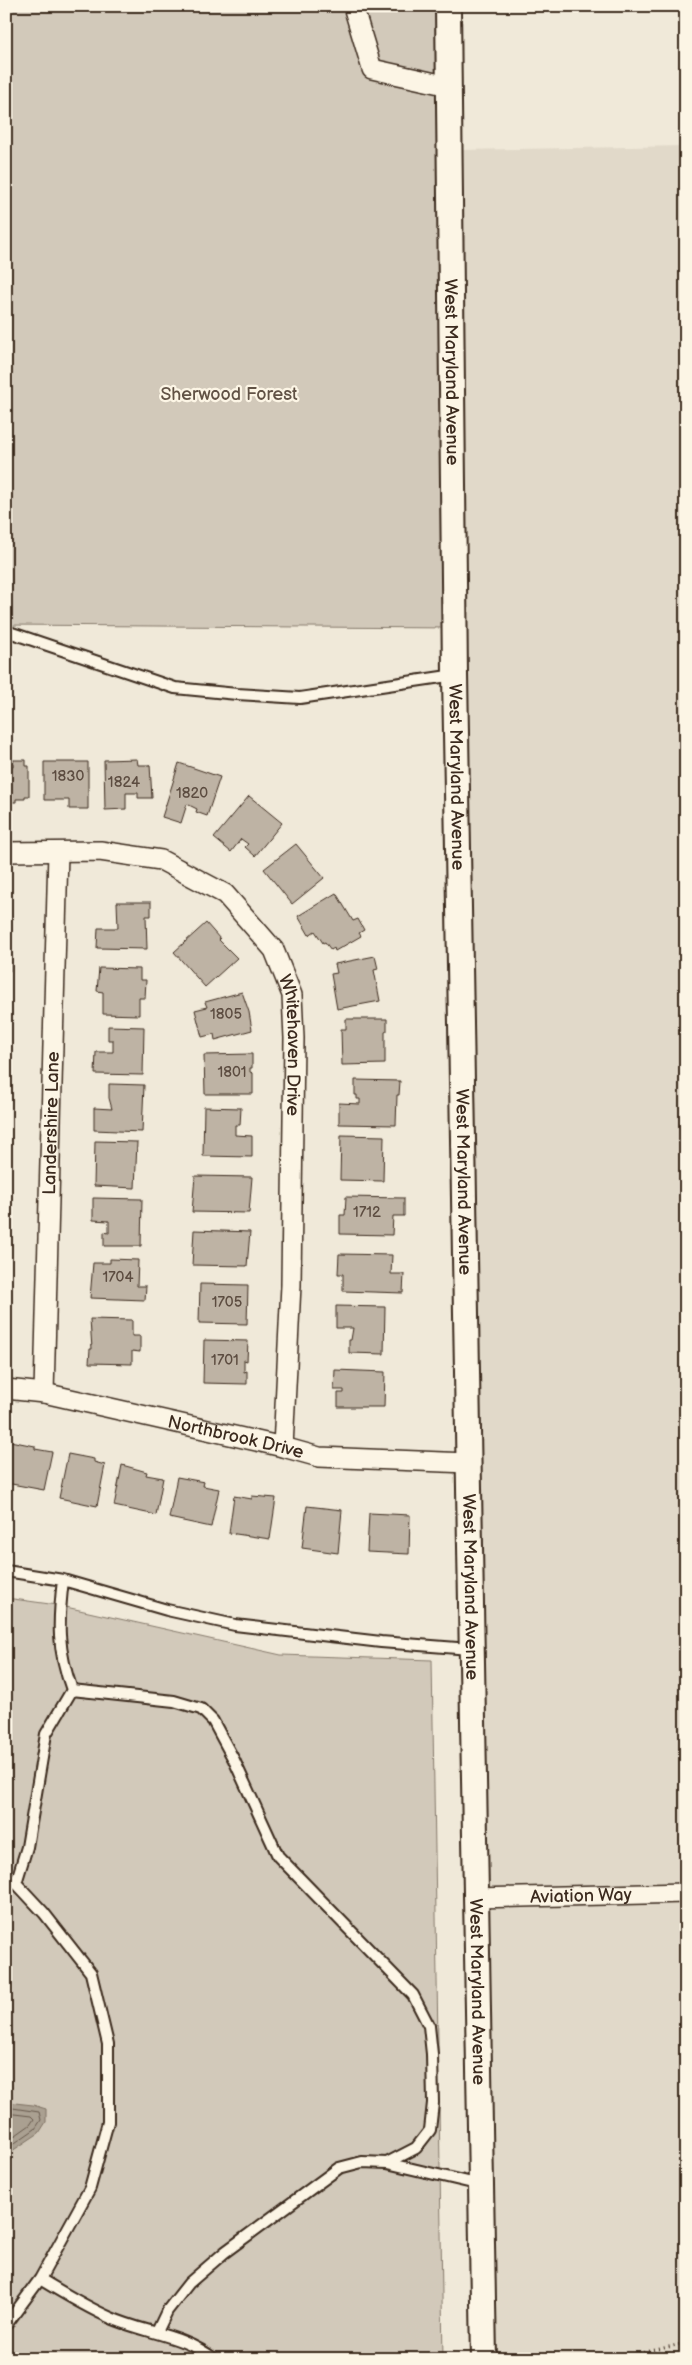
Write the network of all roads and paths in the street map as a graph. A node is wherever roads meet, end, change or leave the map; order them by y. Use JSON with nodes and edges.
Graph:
{"nodes":[{"id":1,"x":353,"y":6,"type":"edge"},
{"id":2,"x":448,"y":6,"type":"edge"},
{"id":3,"x":449,"y":86,"type":"junction"},
{"id":4,"x":6,"y":631,"type":"edge"},
{"id":5,"x":455,"y":675,"type":"junction"},
{"id":6,"x":6,"y":852,"type":"edge"},
{"id":7,"x":58,"y":852,"type":"junction"},
{"id":8,"x":6,"y":1389,"type":"edge"},
{"id":9,"x":44,"y":1394,"type":"junction"},
{"id":10,"x":283,"y":1447,"type":"junction"},
{"id":11,"x":468,"y":1463,"type":"junction"},
{"id":12,"x":6,"y":1571,"type":"edge"},
{"id":13,"x":63,"y":1580,"type":"junction"},
{"id":14,"x":470,"y":1649,"type":"junction"},
{"id":15,"x":72,"y":1690,"type":"junction"},
{"id":16,"x":6,"y":1877,"type":"edge"},
{"id":17,"x":16,"y":1883,"type":"junction"},
{"id":18,"x":686,"y":1893,"type":"edge"},
{"id":19,"x":476,"y":1898,"type":"junction"},
{"id":20,"x":387,"y":2163,"type":"junction"},
{"id":21,"x":481,"y":2185,"type":"junction"},
{"id":22,"x":40,"y":2279,"type":"junction"},
{"id":23,"x":6,"y":2325,"type":"edge"},
{"id":24,"x":157,"y":2332,"type":"junction"},
{"id":25,"x":686,"y":2343,"type":"edge"},
{"id":26,"x":214,"y":2359,"type":"edge"},
{"id":27,"x":484,"y":2359,"type":"edge"},
{"id":28,"x":615,"y":2359,"type":"edge"}],
"edges":[{"from":1,"to":3,"type":"street"},
{"from":2,"to":3,"type":"street","name":"West Maryland Avenue"},
{"from":3,"to":5,"type":"street","name":"West Maryland Avenue"},
{"from":4,"to":5,"type":"lane"},
{"from":5,"to":11,"type":"street","name":"West Maryland Avenue"},
{"from":6,"to":7,"type":"street","name":"Whitehaven Drive"},
{"from":7,"to":9,"type":"street","name":"Landershire Lane"},
{"from":7,"to":10,"type":"street","name":"Whitehaven Drive"},
{"from":8,"to":9,"type":"street","name":"Northbrook Drive"},
{"from":9,"to":10,"type":"street","name":"Northbrook Drive"},
{"from":10,"to":11,"type":"street","name":"Northbrook Drive"},
{"from":11,"to":14,"type":"street","name":"West Maryland Avenue"},
{"from":12,"to":13,"type":"lane"},
{"from":13,"to":14,"type":"lane"},
{"from":13,"to":15,"type":"lane"},
{"from":14,"to":19,"type":"street","name":"West Maryland Avenue"},
{"from":15,"to":17,"type":"lane"},
{"from":15,"to":20,"type":"lane"},
{"from":16,"to":17,"type":"lane"},
{"from":17,"to":22,"type":"lane"},
{"from":18,"to":19,"type":"street","name":"Aviation Way"},
{"from":19,"to":21,"type":"street","name":"West Maryland Avenue"},
{"from":20,"to":21,"type":"lane"},
{"from":20,"to":24,"type":"lane"},
{"from":21,"to":27,"type":"street","name":"West Maryland Avenue"},
{"from":22,"to":23,"type":"lane"},
{"from":22,"to":24,"type":"lane"},
{"from":24,"to":26,"type":"lane"},
{"from":25,"to":28,"type":"path"}]}
